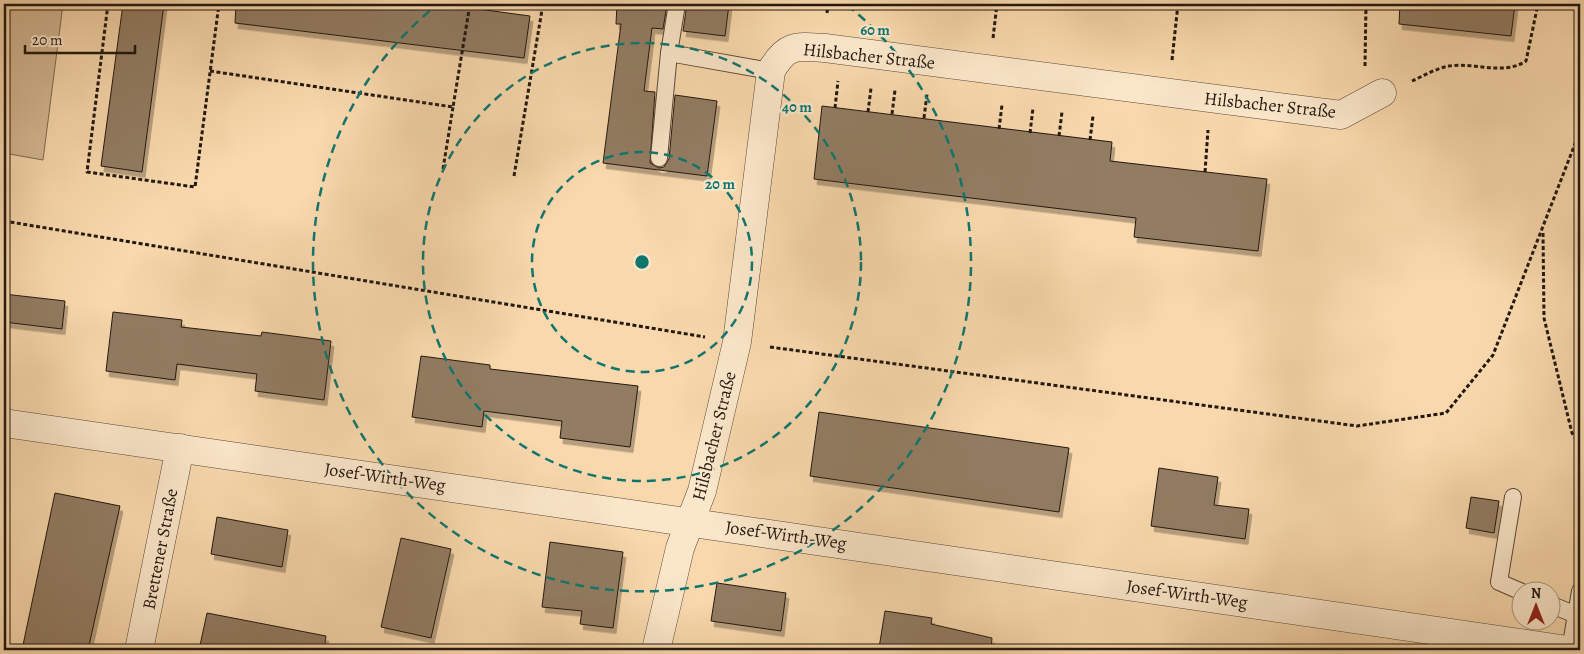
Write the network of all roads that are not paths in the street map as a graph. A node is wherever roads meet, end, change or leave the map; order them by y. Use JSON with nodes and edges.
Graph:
{"nodes":[{"id":1,"x":677,"y":4,"type":"edge"},
{"id":2,"x":669,"y":53,"type":"junction"},
{"id":3,"x":771,"y":71,"type":"junction"},
{"id":4,"x":1373,"y":98,"type":"road end"},
{"id":5,"x":659,"y":158,"type":"dead end"},
{"id":6,"x":4,"y":423,"type":"edge"},
{"id":7,"x":180,"y":448,"type":"junction"},
{"id":8,"x":1513,"y":497,"type":"dead end"},
{"id":9,"x":690,"y":521,"type":"junction"},
{"id":10,"x":1512,"y":588,"type":"edge"},
{"id":11,"x":1580,"y":590,"type":"edge"},
{"id":12,"x":1562,"y":609,"type":"edge"},
{"id":13,"x":1576,"y":615,"type":"junction"},
{"id":14,"x":139,"y":650,"type":"edge"},
{"id":15,"x":656,"y":650,"type":"edge"},
{"id":16,"x":1569,"y":650,"type":"edge"}],
"edges":[{"from":1,"to":2,"type":"lane"},
{"from":2,"to":3,"type":"lane"},
{"from":2,"to":5,"type":"lane"},
{"from":3,"to":4,"type":"street","name":"Hilsbacher Straße"},
{"from":3,"to":9,"type":"street","name":"Hilsbacher Straße"},
{"from":6,"to":7,"type":"street","name":"Josef-Wirth-Weg"},
{"from":7,"to":9,"type":"street","name":"Josef-Wirth-Weg"},
{"from":7,"to":14,"type":"street","name":"Brettener Straße"},
{"from":8,"to":10,"type":"lane"},
{"from":9,"to":15,"type":"street","name":"Hilsbacher Straße"},
{"from":9,"to":16,"type":"street","name":"Josef-Wirth-Weg"},
{"from":11,"to":13,"type":"lane","name":"Josef-Wirth-Weg"},
{"from":12,"to":13,"type":"lane"},
{"from":13,"to":16,"type":"lane","name":"Josef-Wirth-Weg"}]}
